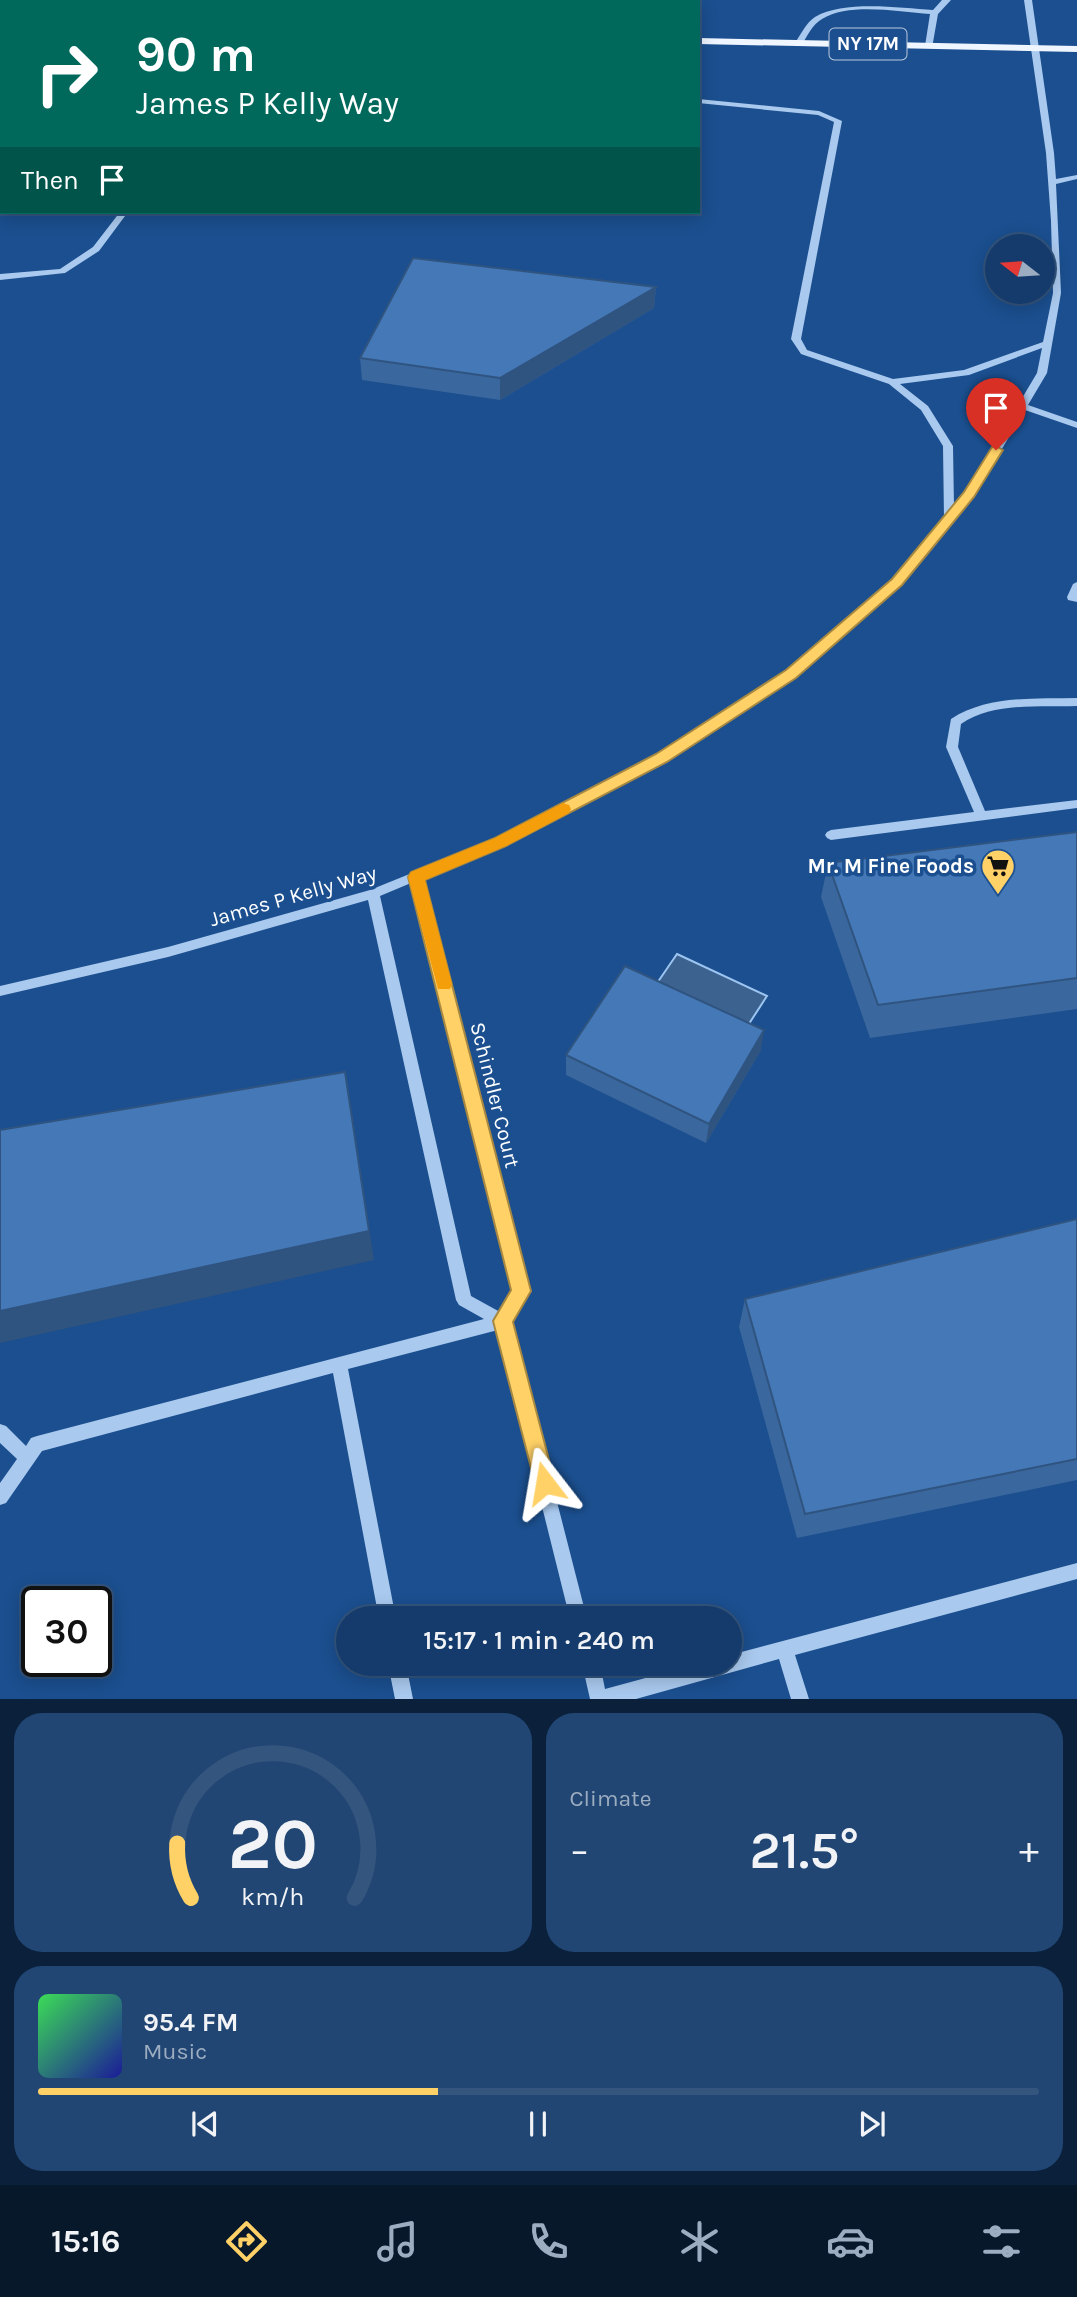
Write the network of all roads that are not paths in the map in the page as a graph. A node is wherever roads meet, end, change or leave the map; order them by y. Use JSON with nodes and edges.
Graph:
{"nodes":[{"id":1,"x":947,"y":0,"type":"edge"},
{"id":2,"x":1028,"y":0,"type":"edge"},
{"id":3,"x":934,"y":12,"type":"junction"},
{"id":4,"x":700,"y":41,"type":"edge"},
{"id":5,"x":799,"y":43,"type":"junction"},
{"id":6,"x":929,"y":46,"type":"junction"},
{"id":7,"x":1037,"y":48,"type":"junction"},
{"id":8,"x":1077,"y":49,"type":"edge"},
{"id":9,"x":700,"y":101,"type":"edge"},
{"id":10,"x":1077,"y":177,"type":"edge"},
{"id":11,"x":1052,"y":182,"type":"junction"},
{"id":12,"x":122,"y":214,"type":"edge"},
{"id":13,"x":0,"y":277,"type":"edge"},
{"id":14,"x":1048,"y":343,"type":"junction"},
{"id":15,"x":892,"y":382,"type":"junction"},
{"id":16,"x":1023,"y":406,"type":"junction"},
{"id":17,"x":1077,"y":425,"type":"edge"},
{"id":18,"x":949,"y":520,"type":"junction"},
{"id":19,"x":1077,"y":586,"type":"edge"},
{"id":20,"x":1077,"y":598,"type":"edge"},
{"id":21,"x":1077,"y":702,"type":"edge"},
{"id":22,"x":1077,"y":804,"type":"edge"},
{"id":23,"x":981,"y":815,"type":"junction"},
{"id":24,"x":831,"y":835,"type":"dead end"},
{"id":25,"x":416,"y":877,"type":"junction"},
{"id":26,"x":373,"y":894,"type":"junction"},
{"id":27,"x":0,"y":991,"type":"edge"},
{"id":28,"x":503,"y":1321,"type":"junction"},
{"id":29,"x":340,"y":1364,"type":"junction"},
{"id":30,"x":0,"y":1432,"type":"edge"},
{"id":31,"x":27,"y":1457,"type":"junction"},
{"id":32,"x":0,"y":1496,"type":"edge"},
{"id":33,"x":1077,"y":1571,"type":"edge"},
{"id":34,"x":386,"y":1606,"type":"edge"},
{"id":35,"x":576,"y":1606,"type":"edge"},
{"id":36,"x":785,"y":1649,"type":"junction"},
{"id":37,"x":742,"y":1661,"type":"edge"},
{"id":38,"x":399,"y":1676,"type":"edge"},
{"id":39,"x":594,"y":1676,"type":"edge"},
{"id":40,"x":686,"y":1676,"type":"edge"},
{"id":41,"x":404,"y":1699,"type":"edge"},
{"id":42,"x":601,"y":1699,"type":"edge"},
{"id":43,"x":800,"y":1699,"type":"edge"}],
"edges":[{"from":1,"to":3,"type":"street"},
{"from":2,"to":7,"type":"street"},
{"from":3,"to":5,"type":"street"},
{"from":3,"to":6,"type":"street"},
{"from":4,"to":5,"type":"main road","number":"NY 17M"},
{"from":5,"to":6,"type":"main road","number":"NY 17M"},
{"from":6,"to":7,"type":"main road","number":"NY 17M"},
{"from":7,"to":8,"type":"main road","number":"NY 17M"},
{"from":7,"to":11,"type":"street","name":"James P Kelly Way"},
{"from":9,"to":15,"type":"street"},
{"from":10,"to":11,"type":"street"},
{"from":11,"to":14,"type":"street","name":"James P Kelly Way"},
{"from":12,"to":13,"type":"street"},
{"from":14,"to":15,"type":"street"},
{"from":14,"to":16,"type":"street","name":"James P Kelly Way"},
{"from":15,"to":18,"type":"street"},
{"from":16,"to":17,"type":"street"},
{"from":16,"to":18,"type":"street","name":"James P Kelly Way"},
{"from":18,"to":25,"type":"street","name":"James P Kelly Way"},
{"from":19,"to":20,"type":"street"},
{"from":21,"to":23,"type":"street"},
{"from":22,"to":23,"type":"street"},
{"from":23,"to":24,"type":"street"},
{"from":25,"to":26,"type":"street","name":"James P Kelly Way"},
{"from":25,"to":28,"type":"street","name":"Schindler Court"},
{"from":26,"to":27,"type":"street","name":"James P Kelly Way"},
{"from":26,"to":28,"type":"street"},
{"from":28,"to":29,"type":"street"},
{"from":28,"to":35,"type":"street"},
{"from":29,"to":31,"type":"street"},
{"from":29,"to":34,"type":"street"},
{"from":30,"to":31,"type":"street"},
{"from":31,"to":32,"type":"street"},
{"from":33,"to":36,"type":"street"},
{"from":36,"to":37,"type":"street"},
{"from":36,"to":43,"type":"street"},
{"from":38,"to":41,"type":"street"},
{"from":39,"to":42,"type":"street"},
{"from":40,"to":42,"type":"street"}]}
